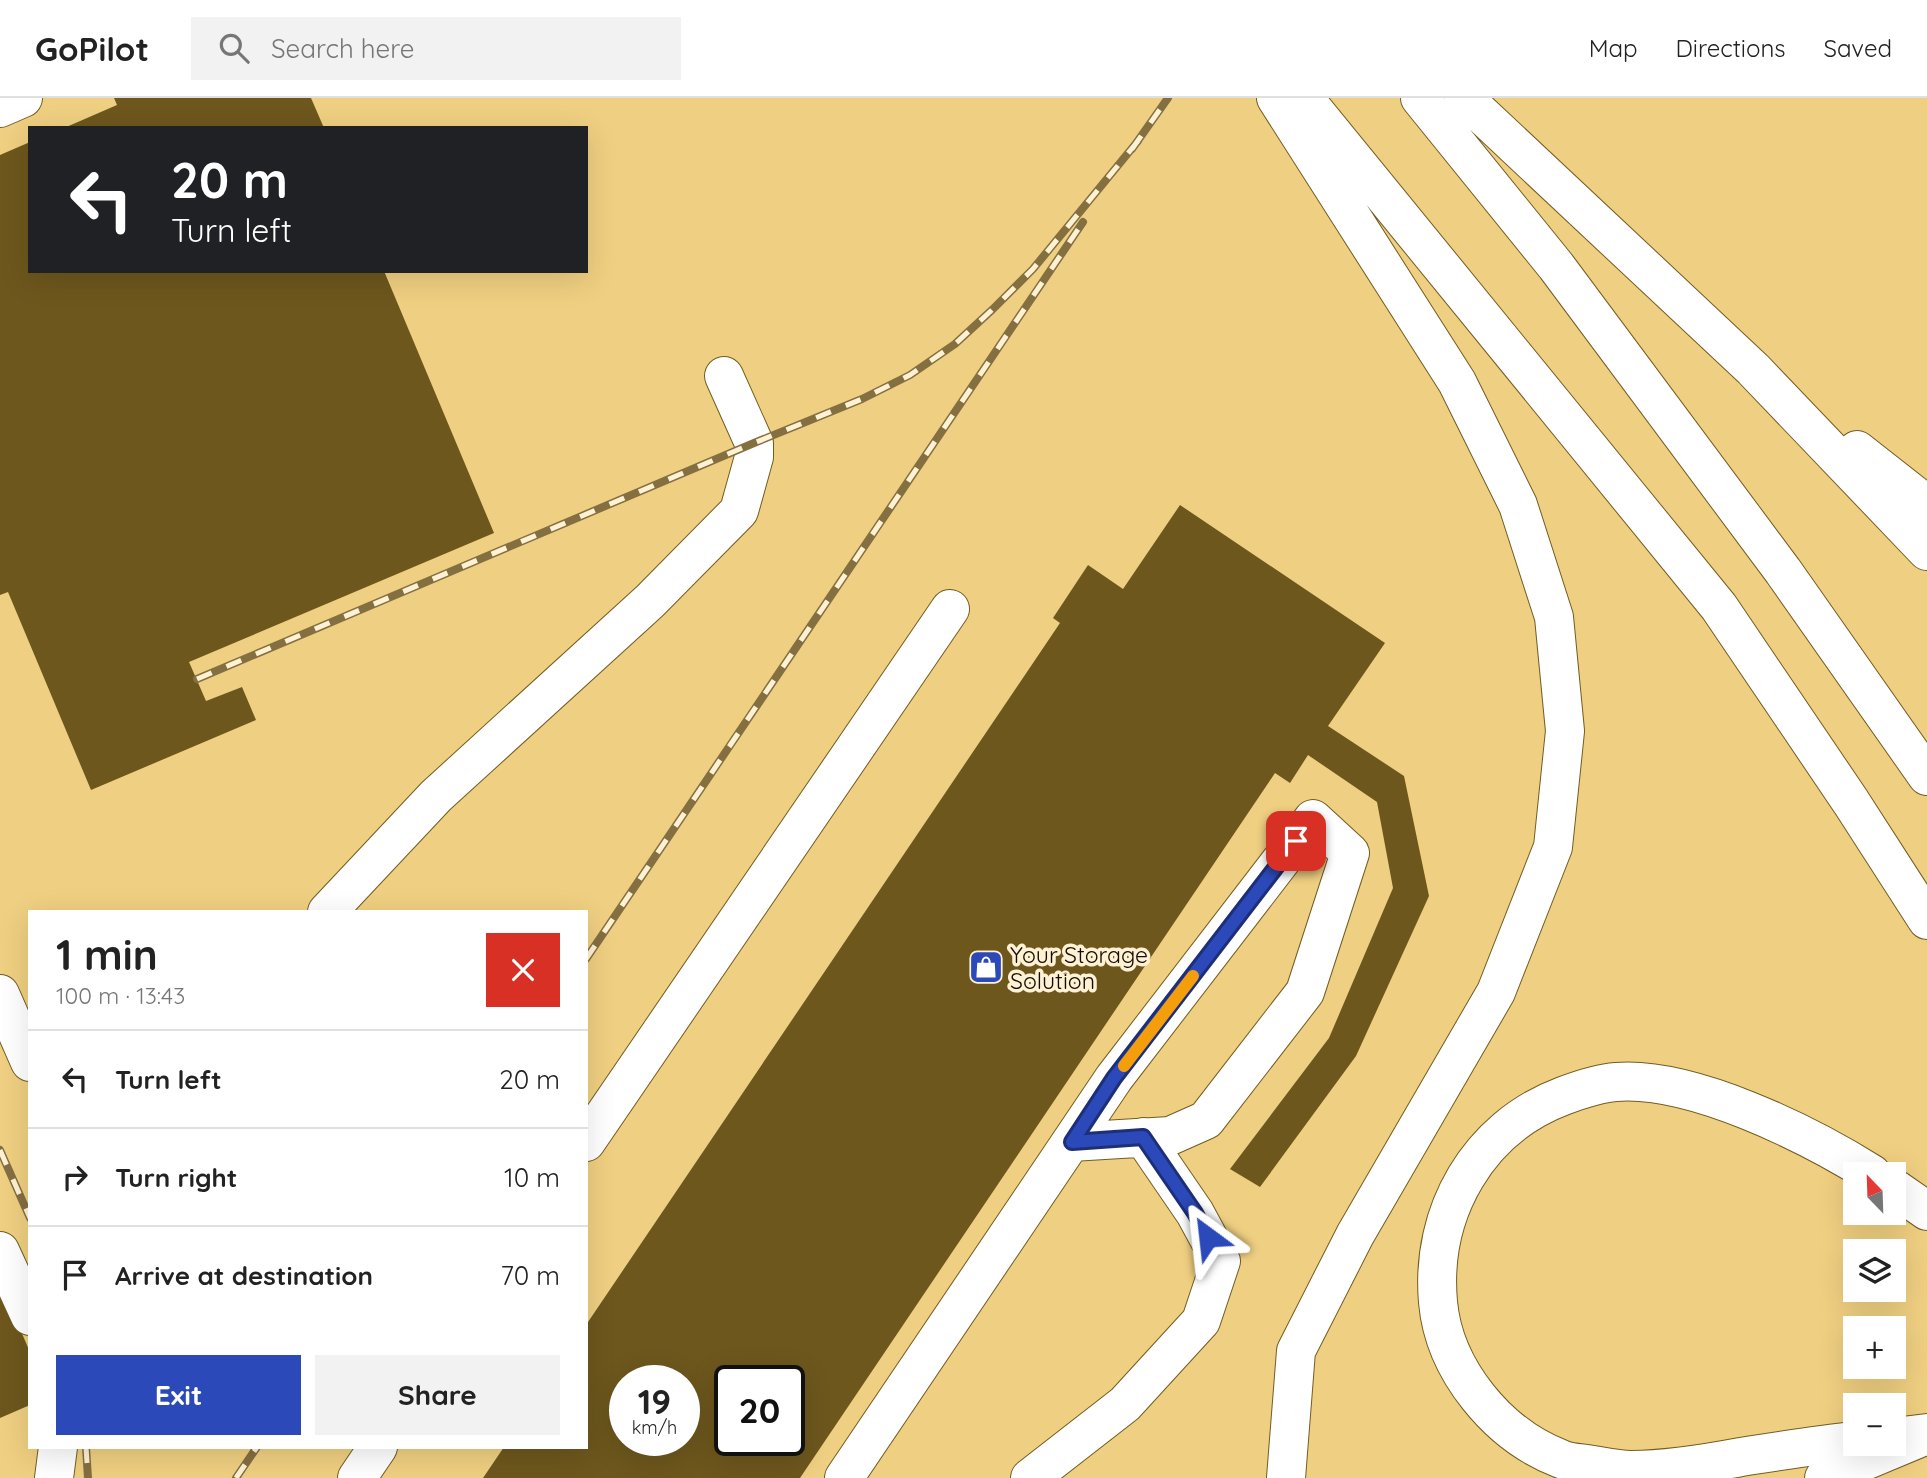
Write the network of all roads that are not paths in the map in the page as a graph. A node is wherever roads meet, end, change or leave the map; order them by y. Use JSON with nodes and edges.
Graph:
{"nodes":[{"id":1,"x":23,"y":98,"type":"edge"},
{"id":2,"x":1276,"y":98,"type":"edge"},
{"id":3,"x":1304,"y":98,"type":"edge"},
{"id":4,"x":1420,"y":98,"type":"edge"},
{"id":5,"x":1464,"y":98,"type":"edge"},
{"id":6,"x":0,"y":108,"type":"edge"},
{"id":7,"x":1753,"y":369,"type":"junction"},
{"id":8,"x":724,"y":376,"type":"dead end"},
{"id":9,"x":1927,"y":505,"type":"edge"},
{"id":10,"x":1927,"y":551,"type":"edge"},
{"id":11,"x":950,"y":609,"type":"dead end"},
{"id":12,"x":1927,"y":776,"type":"edge"},
{"id":13,"x":329,"y":910,"type":"edge"},
{"id":14,"x":1927,"y":920,"type":"edge"},
{"id":15,"x":0,"y":994,"type":"edge"},
{"id":16,"x":28,"y":1057,"type":"edge"},
{"id":17,"x":1143,"y":1137,"type":"junction"},
{"id":18,"x":588,"y":1139,"type":"edge"},
{"id":19,"x":1072,"y":1142,"type":"junction"},
{"id":20,"x":1853,"y":1162,"type":"edge"},
{"id":21,"x":1906,"y":1196,"type":"edge"},
{"id":22,"x":1927,"y":1211,"type":"edge"},
{"id":23,"x":0,"y":1251,"type":"edge"},
{"id":24,"x":28,"y":1311,"type":"edge"},
{"id":25,"x":1927,"y":1434,"type":"edge"},
{"id":26,"x":1906,"y":1436,"type":"edge"},
{"id":27,"x":1843,"y":1442,"type":"edge"},
{"id":28,"x":58,"y":1449,"type":"edge"},
{"id":29,"x":376,"y":1449,"type":"edge"},
{"id":30,"x":1290,"y":1472,"type":"edge"},
{"id":31,"x":54,"y":1478,"type":"edge"},
{"id":32,"x":357,"y":1478,"type":"edge"},
{"id":33,"x":844,"y":1478,"type":"edge"},
{"id":34,"x":1030,"y":1478,"type":"edge"},
{"id":35,"x":1824,"y":1478,"type":"edge"}],
"edges":[{"from":1,"to":6,"type":"main road"},
{"from":2,"to":30,"type":"main road"},
{"from":3,"to":14,"type":"main road"},
{"from":4,"to":12,"type":"main road"},
{"from":5,"to":7,"type":"main road"},
{"from":7,"to":9,"type":"main road"},
{"from":7,"to":10,"type":"main road"},
{"from":8,"to":13,"type":"main road"},
{"from":11,"to":18,"type":"main road"},
{"from":15,"to":16,"type":"main road"},
{"from":17,"to":19,"type":"main road"},
{"from":17,"to":19,"type":"main road"},
{"from":17,"to":34,"type":"main road"},
{"from":19,"to":33,"type":"main road"},
{"from":20,"to":27,"type":"main road"},
{"from":21,"to":22,"type":"main road"},
{"from":23,"to":24,"type":"main road"},
{"from":25,"to":26,"type":"main road"},
{"from":25,"to":35,"type":"main road"},
{"from":28,"to":31,"type":"main road"},
{"from":29,"to":32,"type":"main road"}]}
